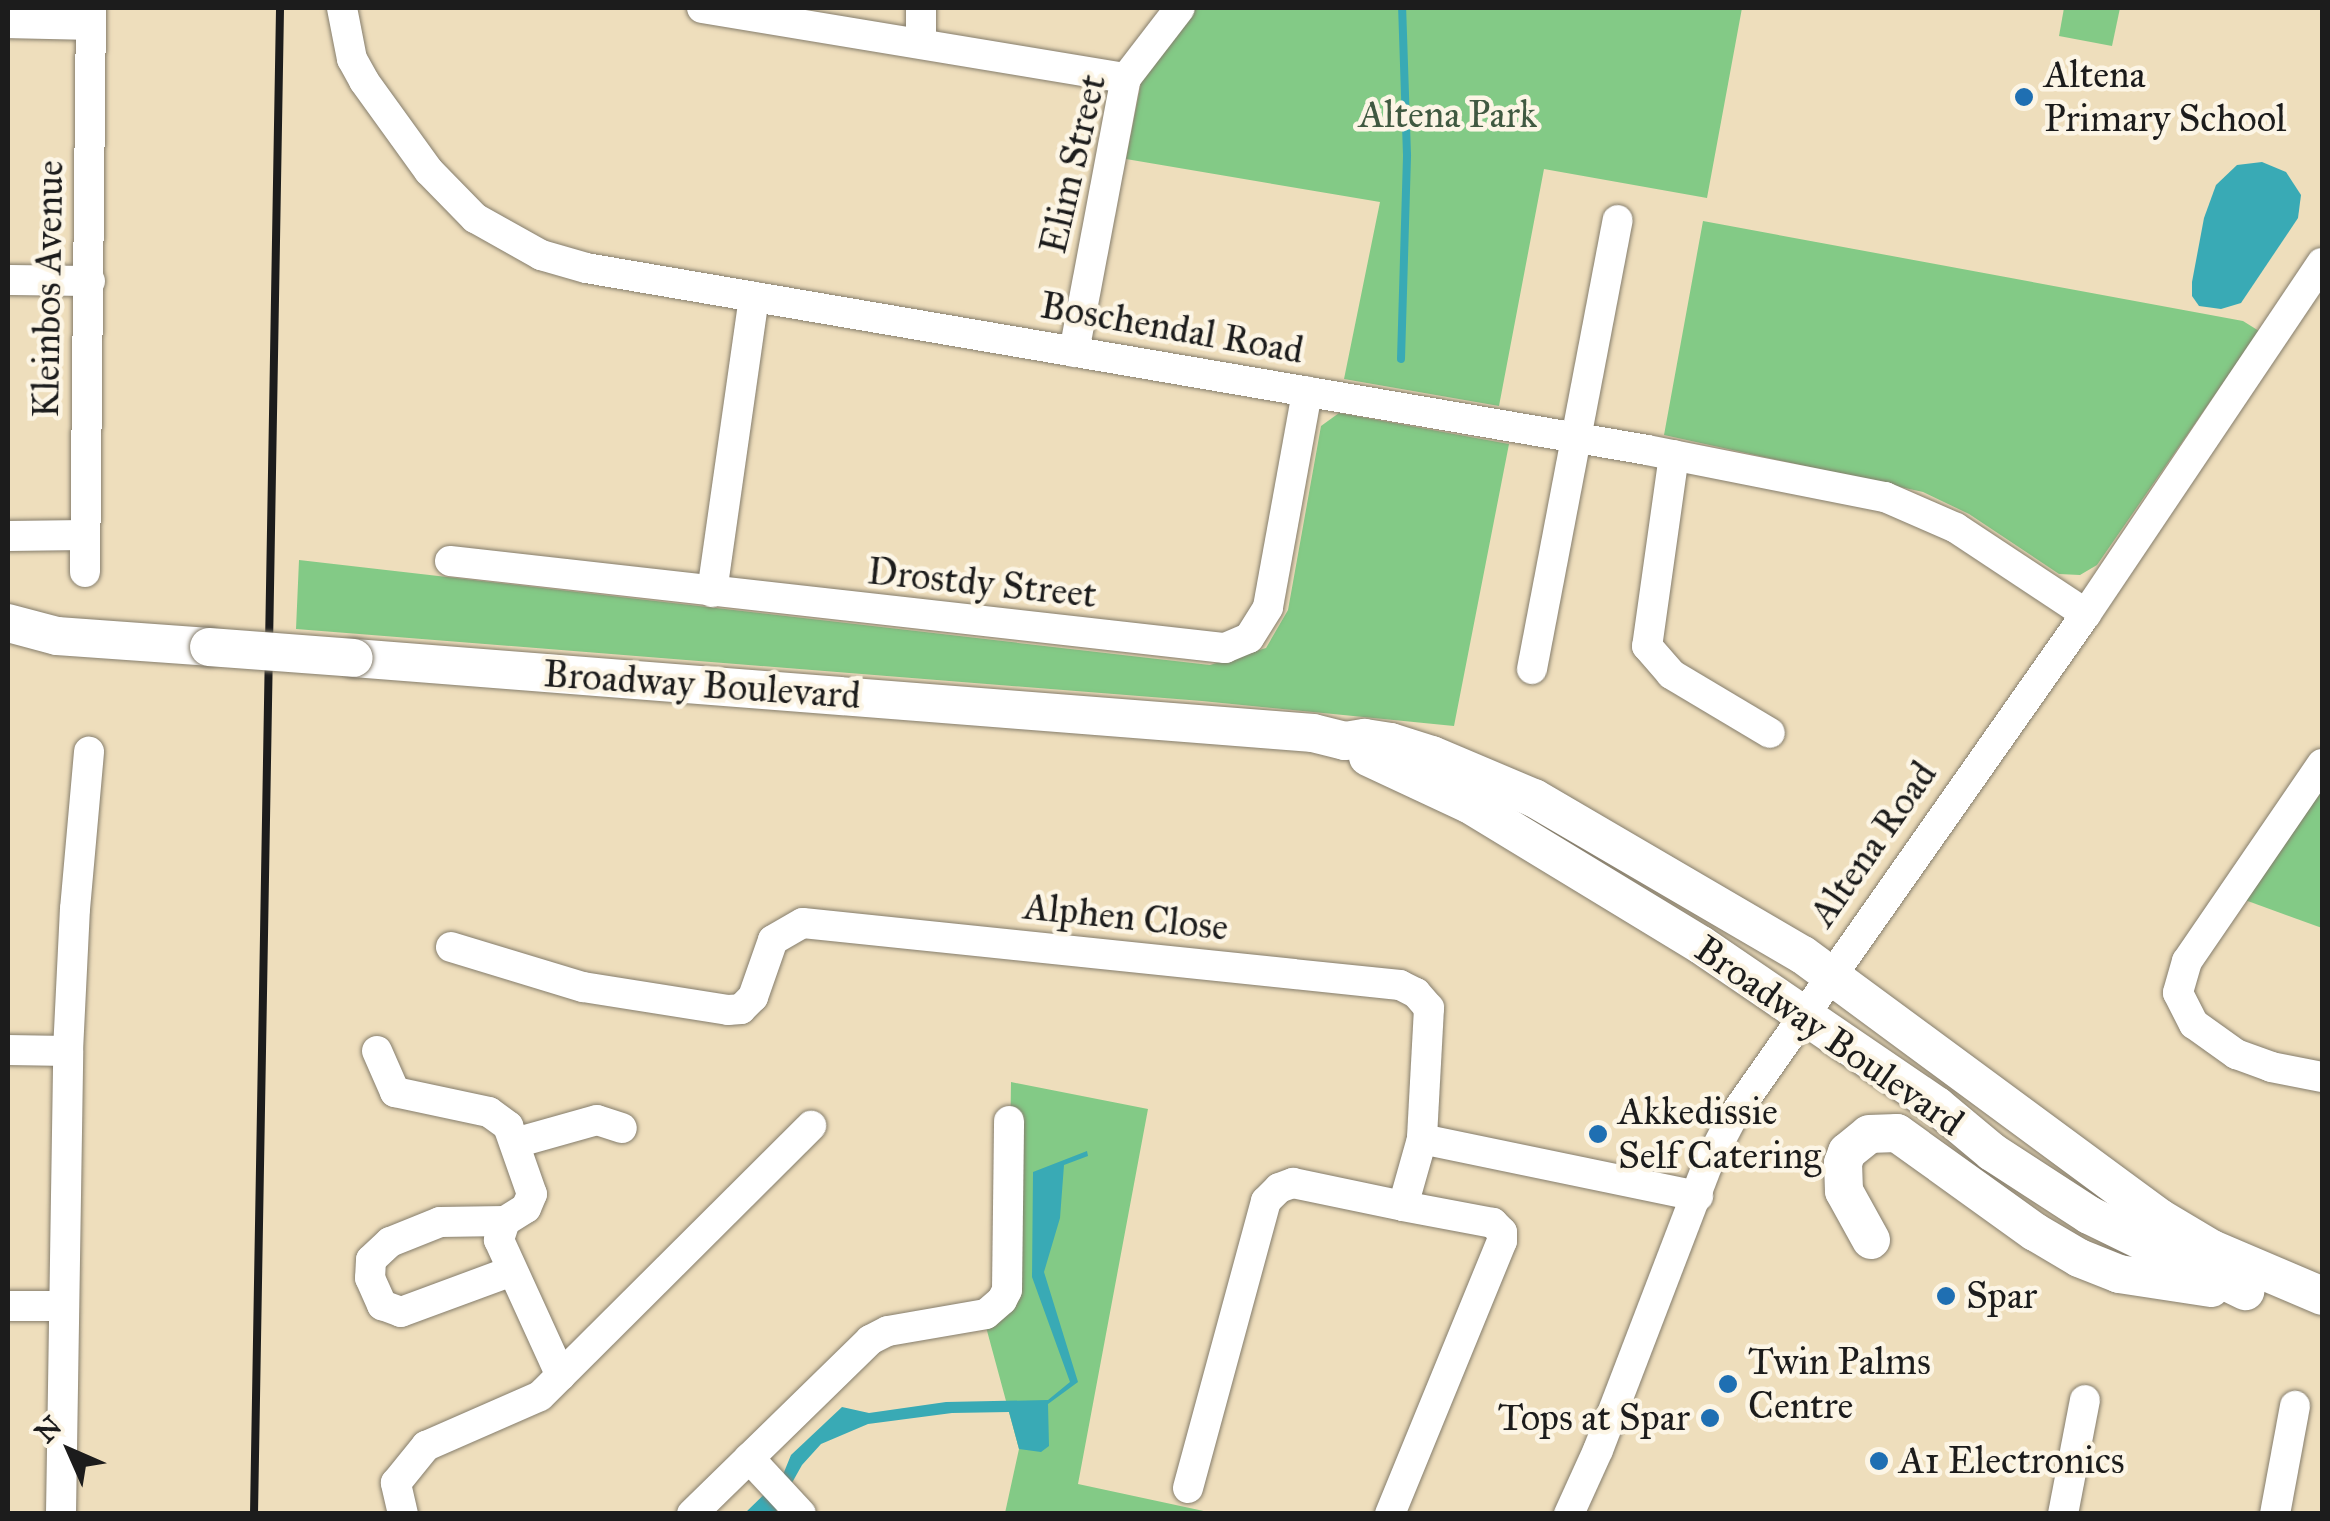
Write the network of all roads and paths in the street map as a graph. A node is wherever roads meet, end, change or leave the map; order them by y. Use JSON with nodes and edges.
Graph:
{"nodes":[{"id":1,"x":342,"y":8,"type":"edge"},
{"id":2,"x":702,"y":8,"type":"edge"},
{"id":3,"x":922,"y":8,"type":"edge"},
{"id":4,"x":1180,"y":8,"type":"edge"},
{"id":5,"x":90,"y":16,"type":"edge"},
{"id":6,"x":8,"y":23,"type":"edge"},
{"id":7,"x":921,"y":41,"type":"junction"},
{"id":8,"x":1126,"y":78,"type":"junction"},
{"id":9,"x":1618,"y":220,"type":"dead end"},
{"id":10,"x":2320,"y":270,"type":"edge"},
{"id":11,"x":8,"y":280,"type":"edge"},
{"id":12,"x":90,"y":281,"type":"junction"},
{"id":13,"x":754,"y":296,"type":"junction"},
{"id":14,"x":1074,"y":352,"type":"junction"},
{"id":15,"x":1307,"y":392,"type":"junction"},
{"id":16,"x":1576,"y":438,"type":"junction"},
{"id":17,"x":1674,"y":456,"type":"junction"},
{"id":18,"x":85,"y":535,"type":"junction"},
{"id":19,"x":8,"y":536,"type":"edge"},
{"id":20,"x":450,"y":561,"type":"dead end"},
{"id":21,"x":85,"y":572,"type":"dead end"},
{"id":22,"x":712,"y":592,"type":"junction"},
{"id":23,"x":2086,"y":614,"type":"junction"},
{"id":24,"x":8,"y":623,"type":"edge"},
{"id":25,"x":57,"y":636,"type":"junction"},
{"id":26,"x":8,"y":649,"type":"edge"},
{"id":27,"x":1532,"y":669,"type":"dead end"},
{"id":28,"x":1770,"y":733,"type":"dead end"},
{"id":29,"x":1345,"y":741,"type":"junction"},
{"id":30,"x":89,"y":752,"type":"dead end"},
{"id":31,"x":2322,"y":764,"type":"edge"},
{"id":32,"x":452,"y":947,"type":"dead end"},
{"id":33,"x":1830,"y":976,"type":"junction"},
{"id":34,"x":1803,"y":1012,"type":"junction"},
{"id":35,"x":8,"y":1050,"type":"edge"},
{"id":36,"x":68,"y":1051,"type":"junction"},
{"id":37,"x":377,"y":1051,"type":"dead end"},
{"id":38,"x":2322,"y":1077,"type":"edge"},
{"id":39,"x":1009,"y":1121,"type":"dead end"},
{"id":40,"x":810,"y":1126,"type":"dead end"},
{"id":41,"x":622,"y":1128,"type":"dead end"},
{"id":42,"x":1422,"y":1138,"type":"junction"},
{"id":43,"x":516,"y":1142,"type":"junction"},
{"id":44,"x":1698,"y":1196,"type":"junction"},
{"id":45,"x":1403,"y":1206,"type":"junction"},
{"id":46,"x":505,"y":1221,"type":"junction"},
{"id":47,"x":1871,"y":1240,"type":"dead end"},
{"id":48,"x":512,"y":1271,"type":"junction"},
{"id":49,"x":2244,"y":1291,"type":"junction"},
{"id":50,"x":2322,"y":1296,"type":"edge"},
{"id":51,"x":2322,"y":1304,"type":"edge"},
{"id":52,"x":8,"y":1306,"type":"edge"},
{"id":53,"x":64,"y":1306,"type":"junction"},
{"id":54,"x":561,"y":1376,"type":"junction"},
{"id":55,"x":2085,"y":1400,"type":"dead end"},
{"id":56,"x":2295,"y":1406,"type":"dead end"},
{"id":57,"x":749,"y":1458,"type":"junction"},
{"id":58,"x":1188,"y":1488,"type":"dead end"},
{"id":59,"x":787,"y":1499,"type":"edge"},
{"id":60,"x":61,"y":1514,"type":"edge"},
{"id":61,"x":403,"y":1514,"type":"edge"},
{"id":62,"x":692,"y":1514,"type":"edge"},
{"id":63,"x":1390,"y":1514,"type":"edge"},
{"id":64,"x":1568,"y":1514,"type":"edge"},
{"id":65,"x":2063,"y":1514,"type":"edge"},
{"id":66,"x":2275,"y":1514,"type":"edge"}],
"edges":[{"from":1,"to":13,"type":"street","name":"Boschendal Road"},
{"from":2,"to":7,"type":"street"},
{"from":3,"to":7,"type":"street"},
{"from":4,"to":8,"type":"street","name":"Elim Street"},
{"from":5,"to":6,"type":"street"},
{"from":5,"to":12,"type":"street","name":"Kleinbos Avenue"},
{"from":7,"to":8,"type":"street"},
{"from":8,"to":14,"type":"street","name":"Elim Street"},
{"from":9,"to":16,"type":"street"},
{"from":10,"to":23,"type":"street","name":"Altena Road"},
{"from":11,"to":12,"type":"street"},
{"from":12,"to":18,"type":"street","name":"Kleinbos Avenue"},
{"from":13,"to":14,"type":"street","name":"Boschendal Road"},
{"from":13,"to":22,"type":"street"},
{"from":14,"to":15,"type":"street","name":"Boschendal Road"},
{"from":15,"to":16,"type":"street","name":"Boschendal Road"},
{"from":15,"to":22,"type":"street","name":"Drostdy Street"},
{"from":16,"to":17,"type":"street","name":"Boschendal Road"},
{"from":16,"to":27,"type":"street"},
{"from":17,"to":23,"type":"street","name":"Boschendal Road"},
{"from":17,"to":28,"type":"street"},
{"from":18,"to":19,"type":"street"},
{"from":18,"to":21,"type":"street","name":"Kleinbos Avenue"},
{"from":20,"to":22,"type":"street","name":"Drostdy Street"},
{"from":23,"to":33,"type":"street","name":"Altena Road"},
{"from":24,"to":25,"type":"main road","name":"Broadway Boulevard"},
{"from":25,"to":26,"type":"main road","name":"Broadway Boulevard"},
{"from":25,"to":29,"type":"main road","name":"Broadway Boulevard","bridge":true},
{"from":29,"to":33,"type":"main road","name":"Broadway Boulevard"},
{"from":29,"to":34,"type":"main road","name":"Broadway Boulevard"},
{"from":30,"to":36,"type":"street"},
{"from":31,"to":38,"type":"street"},
{"from":32,"to":42,"type":"street","name":"Alphen Close"},
{"from":33,"to":34,"type":"street","name":"Altena Road"},
{"from":33,"to":50,"type":"main road","name":"Broadway Boulevard"},
{"from":34,"to":44,"type":"street","name":"Altena Road"},
{"from":34,"to":49,"type":"main road","name":"Broadway Boulevard"},
{"from":35,"to":36,"type":"street"},
{"from":36,"to":53,"type":"street"},
{"from":37,"to":43,"type":"street"},
{"from":39,"to":57,"type":"street"},
{"from":40,"to":54,"type":"street"},
{"from":41,"to":43,"type":"street"},
{"from":42,"to":44,"type":"street"},
{"from":42,"to":45,"type":"street"},
{"from":43,"to":46,"type":"street"},
{"from":44,"to":64,"type":"street","name":"Altena Road"},
{"from":45,"to":58,"type":"street"},
{"from":45,"to":63,"type":"street"},
{"from":46,"to":48,"type":"street"},
{"from":46,"to":48,"type":"street"},
{"from":47,"to":49,"type":"main road"},
{"from":48,"to":54,"type":"street"},
{"from":49,"to":51,"type":"main road","name":"Broadway Boulevard"},
{"from":52,"to":53,"type":"street"},
{"from":53,"to":60,"type":"street"},
{"from":54,"to":61,"type":"street"},
{"from":55,"to":65,"type":"street"},
{"from":56,"to":66,"type":"street"},
{"from":57,"to":59,"type":"street"},
{"from":57,"to":62,"type":"street"}]}
